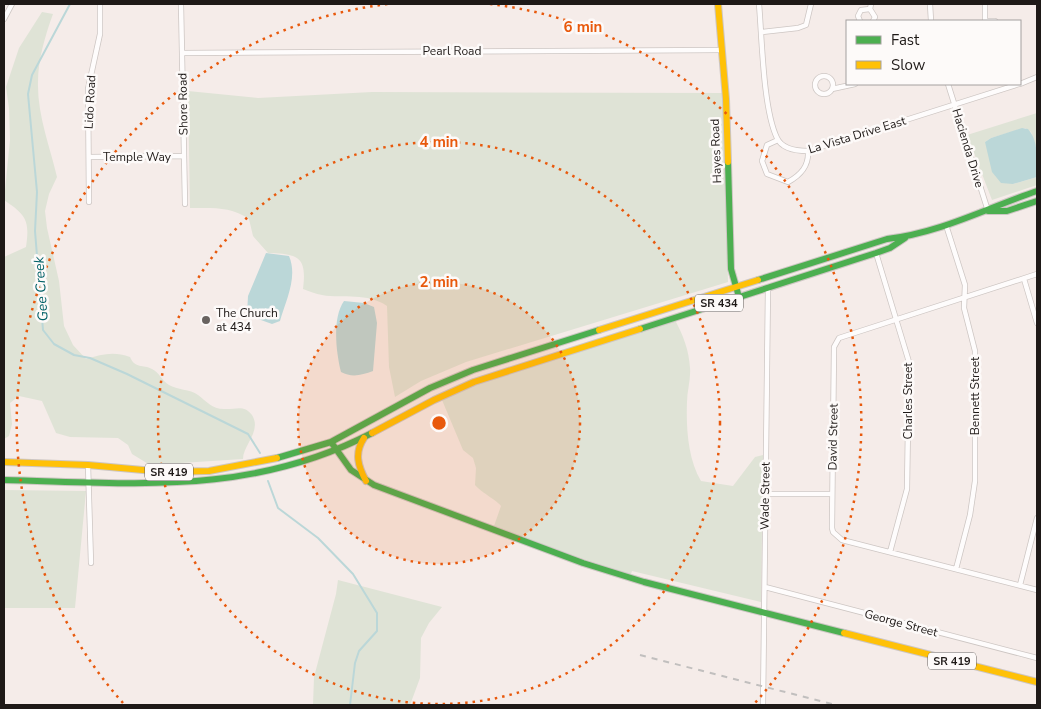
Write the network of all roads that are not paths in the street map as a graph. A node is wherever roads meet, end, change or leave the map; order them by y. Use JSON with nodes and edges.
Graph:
{"nodes":[{"id":1,"x":12,"y":4,"type":"edge"},
{"id":2,"x":100,"y":4,"type":"edge"},
{"id":3,"x":181,"y":4,"type":"edge"},
{"id":4,"x":718,"y":4,"type":"edge"},
{"id":5,"x":759,"y":4,"type":"edge"},
{"id":6,"x":811,"y":4,"type":"edge"},
{"id":7,"x":930,"y":4,"type":"edge"},
{"id":8,"x":985,"y":4,"type":"edge"},
{"id":9,"x":871,"y":6,"type":"edge"},
{"id":10,"x":4,"y":19,"type":"edge"},
{"id":11,"x":860,"y":20,"type":"edge"},
{"id":12,"x":873,"y":20,"type":"edge"},
{"id":13,"x":931,"y":20,"type":"edge"},
{"id":14,"x":986,"y":20,"type":"edge"},
{"id":15,"x":762,"y":32,"type":"junction"},
{"id":16,"x":722,"y":50,"type":"junction"},
{"id":17,"x":182,"y":53,"type":"junction"},
{"id":18,"x":1037,"y":77,"type":"edge"},
{"id":19,"x":1021,"y":84,"type":"edge"},
{"id":20,"x":850,"y":85,"type":"edge"},
{"id":21,"x":948,"y":85,"type":"edge"},
{"id":22,"x":1017,"y":85,"type":"edge"},
{"id":23,"x":832,"y":89,"type":"junction"},
{"id":24,"x":954,"y":105,"type":"junction"},
{"id":25,"x":778,"y":140,"type":"junction"},
{"id":26,"x":808,"y":151,"type":"junction"},
{"id":27,"x":184,"y":156,"type":"junction"},
{"id":28,"x":89,"y":157,"type":"junction"},
{"id":29,"x":1037,"y":191,"type":"edge"},
{"id":30,"x":1037,"y":201,"type":"edge"},
{"id":31,"x":89,"y":202,"type":"dead end"},
{"id":32,"x":185,"y":204,"type":"dead end"},
{"id":33,"x":988,"y":212,"type":"junction"},
{"id":34,"x":946,"y":225,"type":"junction"},
{"id":35,"x":905,"y":238,"type":"junction"},
{"id":36,"x":876,"y":253,"type":"junction"},
{"id":37,"x":1037,"y":274,"type":"edge"},
{"id":38,"x":1024,"y":279,"type":"junction"},
{"id":39,"x":734,"y":287,"type":"junction"},
{"id":40,"x":768,"y":287,"type":"junction"},
{"id":41,"x":739,"y":297,"type":"junction"},
{"id":42,"x":964,"y":297,"type":"junction"},
{"id":43,"x":896,"y":319,"type":"junction"},
{"id":44,"x":1037,"y":323,"type":"edge"},
{"id":45,"x":541,"y":348,"type":"junction"},
{"id":46,"x":528,"y":364,"type":"junction"},
{"id":47,"x":366,"y":436,"type":"junction"},
{"id":48,"x":331,"y":442,"type":"junction"},
{"id":49,"x":336,"y":450,"type":"junction"},
{"id":50,"x":4,"y":462,"type":"edge"},
{"id":51,"x":88,"y":465,"type":"junction"},
{"id":52,"x":4,"y":480,"type":"edge"},
{"id":53,"x":89,"y":481,"type":"junction"},
{"id":54,"x":366,"y":481,"type":"junction"},
{"id":55,"x":765,"y":494,"type":"junction"},
{"id":56,"x":832,"y":494,"type":"junction"},
{"id":57,"x":1037,"y":518,"type":"edge"},
{"id":58,"x":890,"y":552,"type":"junction"},
{"id":59,"x":91,"y":563,"type":"dead end"},
{"id":60,"x":956,"y":568,"type":"junction"},
{"id":61,"x":1020,"y":585,"type":"junction"},
{"id":62,"x":765,"y":587,"type":"junction"},
{"id":63,"x":1037,"y":590,"type":"edge"},
{"id":64,"x":764,"y":612,"type":"junction"},
{"id":65,"x":1037,"y":658,"type":"edge"},
{"id":66,"x":1037,"y":682,"type":"edge"},
{"id":67,"x":763,"y":705,"type":"edge"}],
"edges":[{"from":1,"to":10,"type":"street"},
{"from":2,"to":28,"type":"street","name":"Lido Road"},
{"from":3,"to":17,"type":"street","name":"Shore Road"},
{"from":4,"to":16,"type":"main road","name":"Hayes Road"},
{"from":5,"to":15,"type":"street"},
{"from":6,"to":15,"type":"street"},
{"from":7,"to":13,"type":"street"},
{"from":8,"to":14,"type":"street"},
{"from":9,"to":11,"type":"street"},
{"from":9,"to":12,"type":"street"},
{"from":15,"to":25,"type":"street"},
{"from":16,"to":17,"type":"street","name":"Pearl Road"},
{"from":16,"to":39,"type":"main road","name":"Hayes Road"},
{"from":17,"to":27,"type":"street","name":"Shore Road"},
{"from":18,"to":19,"type":"street","name":"La Vista Drive East"},
{"from":20,"to":23,"type":"street"},
{"from":21,"to":24,"type":"street","name":"Hacienda Drive"},
{"from":22,"to":24,"type":"street","name":"La Vista Drive East"},
{"from":23,"to":23,"type":"street"},
{"from":24,"to":26,"type":"street","name":"La Vista Drive East"},
{"from":24,"to":33,"type":"street","name":"Hacienda Drive"},
{"from":25,"to":26,"type":"street","name":"La Vista Drive East"},
{"from":25,"to":26,"type":"street"},
{"from":27,"to":28,"type":"street","name":"Temple Way"},
{"from":27,"to":32,"type":"street","name":"Shore Road"},
{"from":28,"to":31,"type":"street","name":"Lido Road"},
{"from":29,"to":33,"type":"main road","number":"SR 434"},
{"from":30,"to":33,"type":"main road","number":"SR 434"},
{"from":33,"to":34,"type":"main road","number":"SR 434"},
{"from":34,"to":35,"type":"main road","number":"SR 434"},
{"from":34,"to":42,"type":"street","name":"Bennett Street"},
{"from":35,"to":36,"type":"main road","number":"SR 434"},
{"from":35,"to":39,"type":"main road","number":"SR 434"},
{"from":36,"to":40,"type":"main road","number":"SR 434"},
{"from":36,"to":43,"type":"street","name":"Charles Street"},
{"from":37,"to":38,"type":"street","name":"David Street"},
{"from":38,"to":42,"type":"street","name":"David Street"},
{"from":38,"to":44,"type":"street"},
{"from":39,"to":41,"type":"main road","name":"Hayes Road"},
{"from":39,"to":45,"type":"main road","number":"SR 434"},
{"from":40,"to":41,"type":"main road","number":"SR 434"},
{"from":40,"to":55,"type":"street","name":"Wade Street"},
{"from":41,"to":46,"type":"main road","number":"SR 434"},
{"from":42,"to":43,"type":"street","name":"David Street"},
{"from":42,"to":60,"type":"street","name":"Bennett Street"},
{"from":43,"to":56,"type":"street","name":"David Street"},
{"from":43,"to":58,"type":"street","name":"Charles Street"},
{"from":45,"to":46,"type":"main road"},
{"from":45,"to":48,"type":"main road","number":"SR 434"},
{"from":46,"to":47,"type":"main road","number":"SR 434"},
{"from":47,"to":49,"type":"main road","number":"SR 434"},
{"from":47,"to":54,"type":"main road"},
{"from":48,"to":49,"type":"main road","number":"SR 419"},
{"from":48,"to":51,"type":"main road","number":"SR 419"},
{"from":49,"to":53,"type":"main road","number":"SR 419"},
{"from":49,"to":54,"type":"main road","number":"SR 419"},
{"from":50,"to":51,"type":"main road","number":"SR 419"},
{"from":51,"to":53,"type":"street"},
{"from":52,"to":53,"type":"main road","number":"SR 419"},
{"from":53,"to":59,"type":"street"},
{"from":54,"to":64,"type":"main road","number":"SR 419"},
{"from":55,"to":56,"type":"street"},
{"from":55,"to":62,"type":"street","name":"Wade Street"},
{"from":56,"to":58,"type":"street","name":"David Street"},
{"from":57,"to":61,"type":"street"},
{"from":58,"to":60,"type":"street","name":"David Street"},
{"from":60,"to":61,"type":"street","name":"David Street"},
{"from":61,"to":63,"type":"street","name":"David Street"},
{"from":62,"to":64,"type":"street","name":"Wade Street"},
{"from":62,"to":65,"type":"street","name":"George Street"},
{"from":64,"to":66,"type":"main road","number":"SR 419"},
{"from":64,"to":67,"type":"street","name":"Wade Street"}]}
